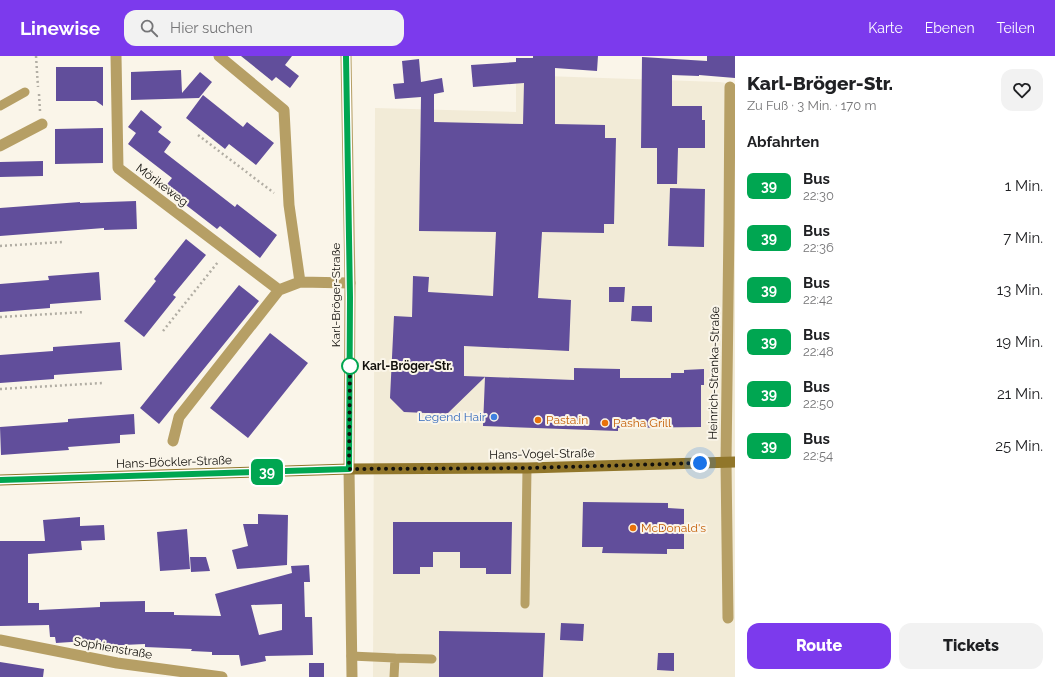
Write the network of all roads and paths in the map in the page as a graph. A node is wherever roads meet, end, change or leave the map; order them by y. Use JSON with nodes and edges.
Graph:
{"nodes":[{"id":1,"x":116,"y":56,"type":"edge"},
{"id":2,"x":218,"y":56,"type":"edge"},
{"id":3,"x":346,"y":56,"type":"edge"},
{"id":4,"x":730,"y":87,"type":"dead end"},
{"id":5,"x":25,"y":92,"type":"dead end"},
{"id":6,"x":0,"y":106,"type":"edge"},
{"id":7,"x":42,"y":124,"type":"dead end"},
{"id":8,"x":198,"y":135,"type":"dead end"},
{"id":9,"x":0,"y":146,"type":"edge"},
{"id":10,"x":290,"y":205,"type":"junction"},
{"id":11,"x":732,"y":224,"type":"edge"},
{"id":12,"x":62,"y":242,"type":"dead end"},
{"id":13,"x":0,"y":246,"type":"edge"},
{"id":14,"x":227,"y":250,"type":"junction"},
{"id":15,"x":300,"y":282,"type":"junction"},
{"id":16,"x":350,"y":283,"type":"junction"},
{"id":17,"x":279,"y":290,"type":"junction"},
{"id":18,"x":84,"y":312,"type":"dead end"},
{"id":19,"x":0,"y":318,"type":"edge"},
{"id":20,"x":163,"y":331,"type":"dead end"},
{"id":21,"x":103,"y":383,"type":"dead end"},
{"id":22,"x":0,"y":389,"type":"edge"},
{"id":23,"x":173,"y":441,"type":"dead end"},
{"id":24,"x":730,"y":462,"type":"edge"},
{"id":25,"x":527,"y":468,"type":"junction"},
{"id":26,"x":349,"y":469,"type":"junction"},
{"id":27,"x":0,"y":480,"type":"edge"},
{"id":28,"x":525,"y":604,"type":"dead end"},
{"id":29,"x":728,"y":618,"type":"dead end"},
{"id":30,"x":0,"y":640,"type":"edge"},
{"id":31,"x":351,"y":656,"type":"junction"},
{"id":32,"x":395,"y":658,"type":"junction"},
{"id":33,"x":432,"y":659,"type":"dead end"},
{"id":34,"x":222,"y":677,"type":"edge"},
{"id":35,"x":352,"y":677,"type":"edge"},
{"id":36,"x":394,"y":677,"type":"edge"}],
"edges":[{"from":1,"to":14,"type":"street","name":"Mörikeweg"},
{"from":2,"to":10,"type":"street"},
{"from":3,"to":16,"type":"street","name":"Karl-Bröger-Straße"},
{"from":4,"to":11,"type":"street","name":"Heinrich-Stranka-Straße"},
{"from":5,"to":6,"type":"lane"},
{"from":7,"to":9,"type":"street"},
{"from":8,"to":10,"type":"path"},
{"from":10,"to":15,"type":"street"},
{"from":11,"to":24,"type":"street","name":"Heinrich-Stranka-Straße"},
{"from":12,"to":13,"type":"path"},
{"from":14,"to":17,"type":"street","name":"Mörikeweg"},
{"from":14,"to":20,"type":"path"},
{"from":15,"to":16,"type":"street"},
{"from":15,"to":17,"type":"street"},
{"from":16,"to":26,"type":"street","name":"Karl-Bröger-Straße"},
{"from":17,"to":23,"type":"street"},
{"from":18,"to":19,"type":"path"},
{"from":21,"to":22,"type":"path"},
{"from":24,"to":25,"type":"main road","name":"Hans-Vogel-Straße"},
{"from":24,"to":29,"type":"street","name":"Heinrich-Stranka-Straße"},
{"from":25,"to":26,"type":"main road","name":"Hans-Vogel-Straße"},
{"from":25,"to":28,"type":"lane"},
{"from":26,"to":27,"type":"main road","name":"Hans-Böckler-Straße"},
{"from":26,"to":31,"type":"street","name":"Karl-Bröger-Straße"},
{"from":30,"to":34,"type":"street","name":"Sophienstraße"},
{"from":31,"to":32,"type":"lane"},
{"from":31,"to":35,"type":"street","name":"Karl-Bröger-Straße"},
{"from":32,"to":33,"type":"lane"},
{"from":32,"to":36,"type":"lane"}]}
